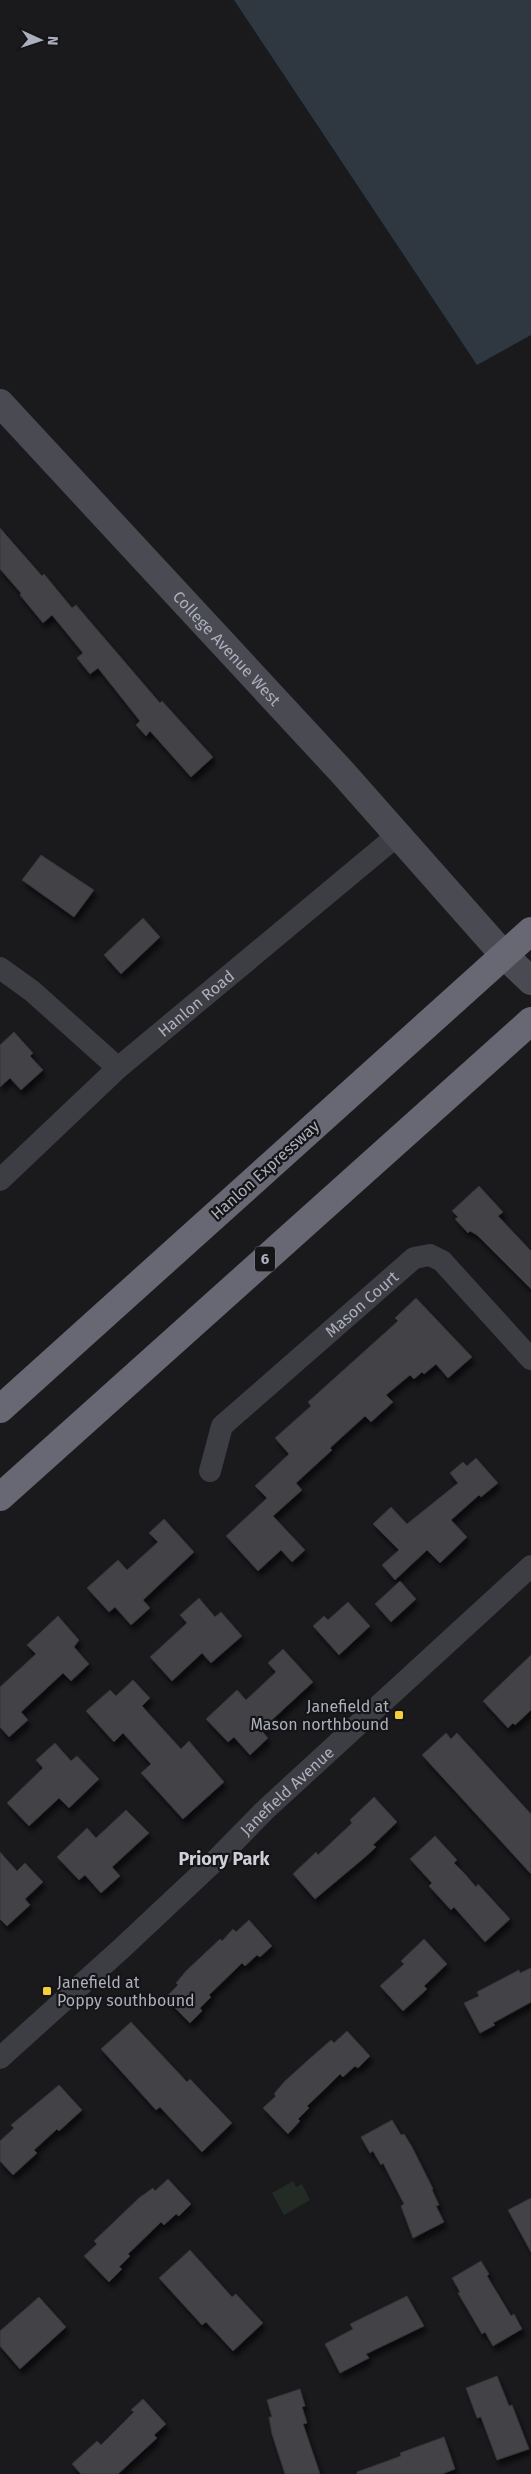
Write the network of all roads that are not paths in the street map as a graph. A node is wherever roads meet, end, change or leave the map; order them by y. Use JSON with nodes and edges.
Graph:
{"nodes":[{"id":1,"x":0,"y":402,"type":"edge"},
{"id":2,"x":399,"y":834,"type":"junction"},
{"id":3,"x":531,"y":931,"type":"edge"},
{"id":4,"x":503,"y":954,"type":"junction"},
{"id":5,"x":0,"y":968,"type":"edge"},
{"id":6,"x":531,"y":981,"type":"edge"},
{"id":7,"x":531,"y":1021,"type":"edge"},
{"id":8,"x":118,"y":1068,"type":"junction"},
{"id":9,"x":0,"y":1180,"type":"edge"},
{"id":10,"x":531,"y":1359,"type":"edge"},
{"id":11,"x":0,"y":1409,"type":"edge"},
{"id":12,"x":210,"y":1471,"type":"dead end"},
{"id":13,"x":0,"y":1497,"type":"edge"},
{"id":14,"x":531,"y":1566,"type":"edge"},
{"id":15,"x":0,"y":2058,"type":"edge"}],
"edges":[{"from":1,"to":2,"type":"street","name":"College Avenue West"},
{"from":2,"to":4,"type":"street","name":"College Avenue West"},
{"from":2,"to":8,"type":"street","name":"Hanlon Road"},
{"from":3,"to":4,"type":"highway","name":"Hanlon Expressway"},
{"from":4,"to":6,"type":"street","name":"College Avenue West"},
{"from":4,"to":11,"type":"highway","name":"Hanlon Expressway"},
{"from":5,"to":8,"type":"street"},
{"from":7,"to":13,"type":"highway","number":"6"},
{"from":8,"to":9,"type":"street","name":"Hanlon Road"},
{"from":10,"to":12,"type":"street","name":"Mason Court"},
{"from":14,"to":15,"type":"street","name":"Janefield Avenue"}]}
